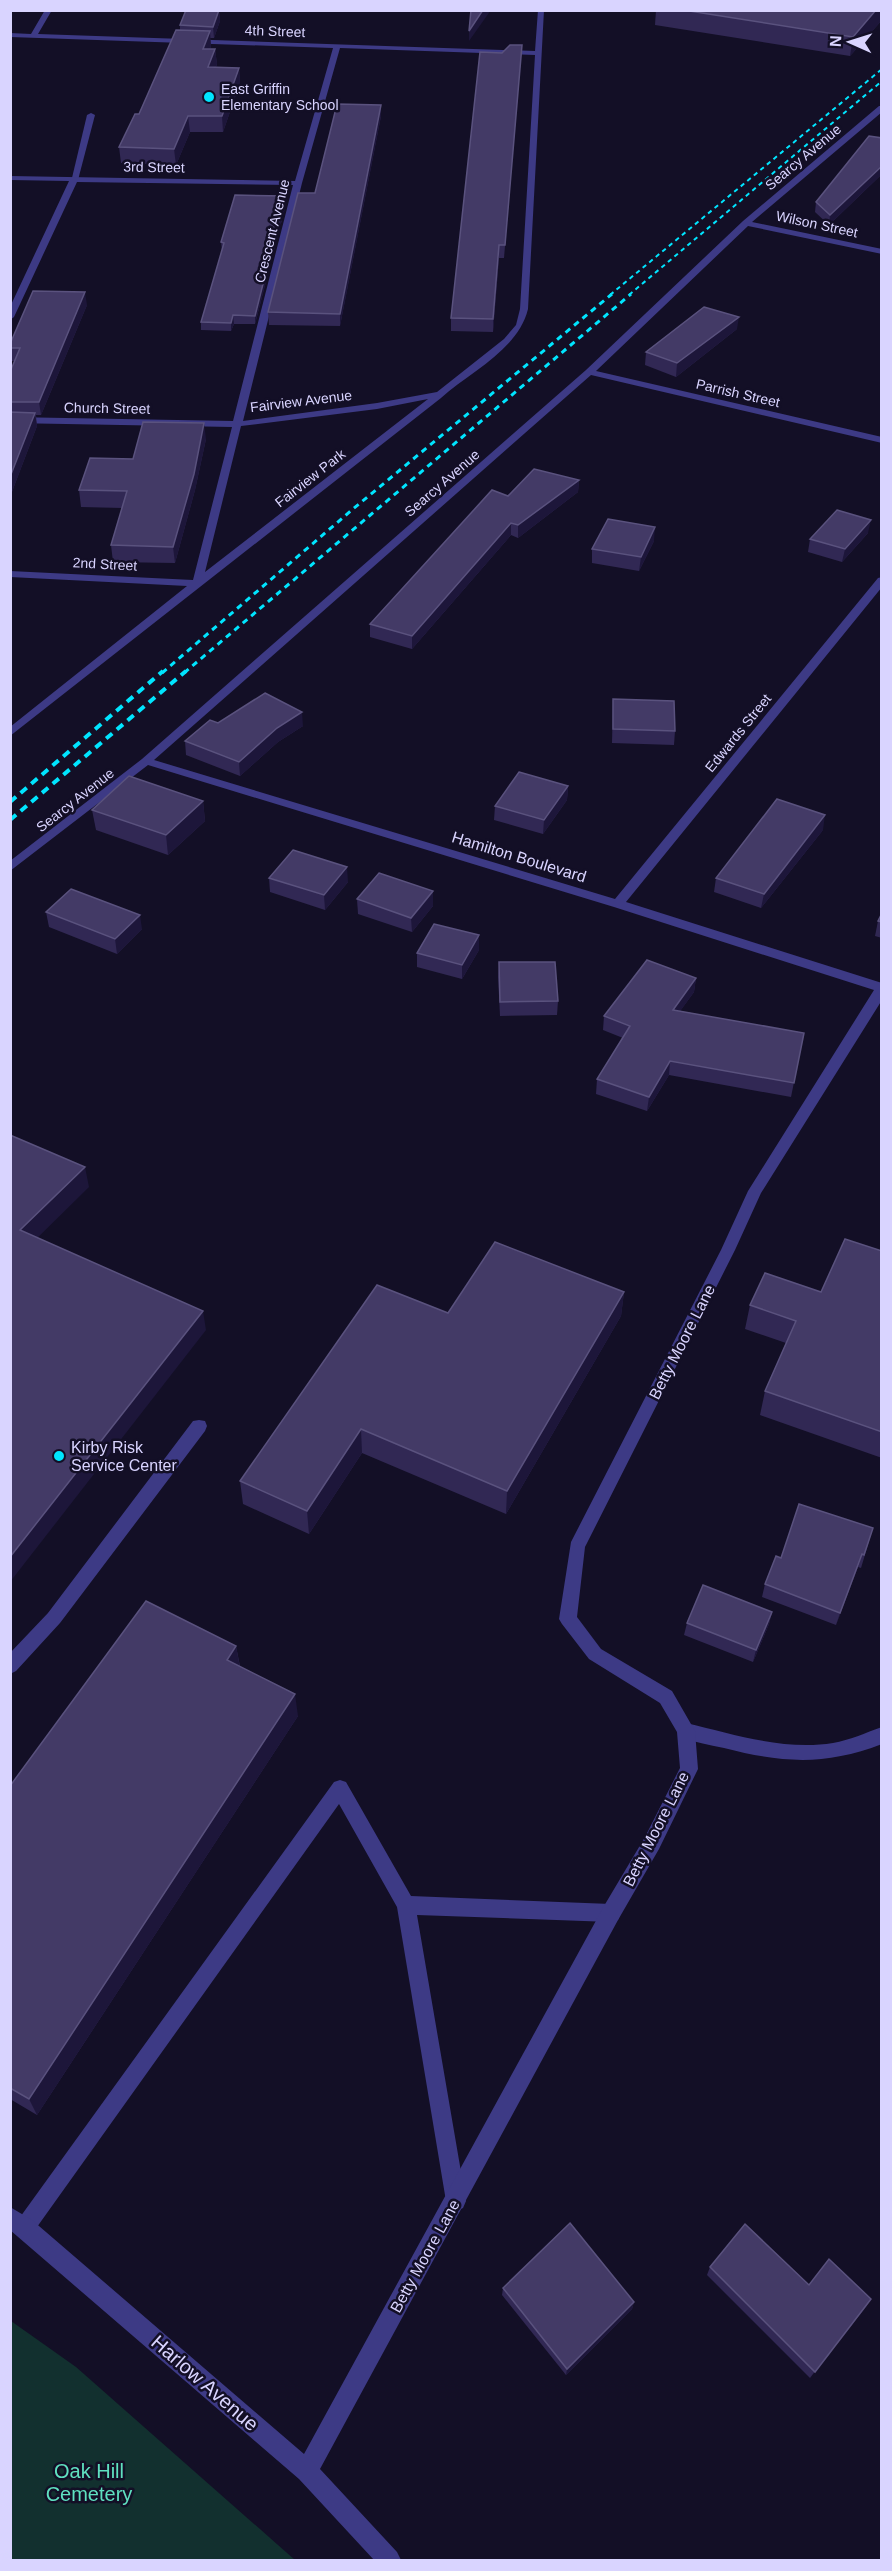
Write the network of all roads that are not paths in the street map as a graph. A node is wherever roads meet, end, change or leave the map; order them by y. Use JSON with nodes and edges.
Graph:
{"nodes":[{"id":1,"x":48,"y":10,"type":"edge"},
{"id":2,"x":541,"y":10,"type":"edge"},
{"id":3,"x":10,"y":35,"type":"edge"},
{"id":4,"x":34,"y":35,"type":"junction"},
{"id":5,"x":337,"y":45,"type":"junction"},
{"id":6,"x":538,"y":53,"type":"junction"},
{"id":7,"x":882,"y":108,"type":"edge"},
{"id":8,"x":91,"y":116,"type":"dead end"},
{"id":9,"x":10,"y":178,"type":"edge"},
{"id":10,"x":74,"y":180,"type":"junction"},
{"id":11,"x":298,"y":183,"type":"junction"},
{"id":12,"x":746,"y":223,"type":"junction"},
{"id":13,"x":882,"y":252,"type":"edge"},
{"id":14,"x":10,"y":317,"type":"edge"},
{"id":15,"x":589,"y":372,"type":"junction"},
{"id":16,"x":440,"y":394,"type":"junction"},
{"id":17,"x":10,"y":420,"type":"edge"},
{"id":18,"x":238,"y":424,"type":"junction"},
{"id":19,"x":882,"y":440,"type":"edge"},
{"id":20,"x":10,"y":574,"type":"edge"},
{"id":21,"x":882,"y":580,"type":"edge"},
{"id":22,"x":197,"y":583,"type":"junction"},
{"id":23,"x":10,"y":733,"type":"edge"},
{"id":24,"x":146,"y":761,"type":"junction"},
{"id":25,"x":10,"y":867,"type":"edge"},
{"id":26,"x":618,"y":904,"type":"junction"},
{"id":27,"x":882,"y":988,"type":"edge"},
{"id":28,"x":199,"y":1426,"type":"dead end"},
{"id":29,"x":10,"y":1666,"type":"edge"},
{"id":30,"x":686,"y":1731,"type":"junction"},
{"id":31,"x":882,"y":1735,"type":"edge"},
{"id":32,"x":406,"y":1905,"type":"junction"},
{"id":33,"x":611,"y":1913,"type":"junction"},
{"id":34,"x":456,"y":2201,"type":"junction"},
{"id":35,"x":18,"y":2222,"type":"edge"},
{"id":36,"x":307,"y":2471,"type":"junction"},
{"id":37,"x":389,"y":2560,"type":"edge"}],
"edges":[{"from":1,"to":4,"type":"street"},
{"from":2,"to":6,"type":"street","name":"Fairview Avenue"},
{"from":3,"to":4,"type":"street","name":"4th Street"},
{"from":4,"to":5,"type":"street","name":"4th Street"},
{"from":5,"to":6,"type":"street","name":"4th Street"},
{"from":5,"to":11,"type":"street","name":"Crescent Avenue"},
{"from":6,"to":16,"type":"street","name":"Fairview Avenue"},
{"from":7,"to":12,"type":"street","name":"Searcy Avenue"},
{"from":8,"to":10,"type":"street"},
{"from":9,"to":10,"type":"street","name":"3rd Street"},
{"from":10,"to":11,"type":"street","name":"3rd Street"},
{"from":10,"to":14,"type":"street"},
{"from":11,"to":18,"type":"street","name":"Crescent Avenue"},
{"from":12,"to":13,"type":"street","name":"Wilson Street"},
{"from":12,"to":15,"type":"street","name":"Searcy Avenue"},
{"from":15,"to":19,"type":"street","name":"Parrish Street"},
{"from":15,"to":24,"type":"street","name":"Searcy Avenue"},
{"from":16,"to":18,"type":"street","name":"Fairview Avenue"},
{"from":16,"to":22,"type":"street","name":"Fairview Park"},
{"from":17,"to":18,"type":"street","name":"Church Street"},
{"from":18,"to":22,"type":"street","name":"Fairview Avenue"},
{"from":20,"to":22,"type":"street","name":"2nd Street"},
{"from":21,"to":26,"type":"street","name":"Edwards Street"},
{"from":22,"to":23,"type":"street"},
{"from":24,"to":25,"type":"street","name":"Searcy Avenue"},
{"from":24,"to":26,"type":"street","name":"Hamilton Boulevard"},
{"from":26,"to":27,"type":"street","name":"Hamilton Boulevard"},
{"from":27,"to":30,"type":"street","name":"Betty Moore Lane"},
{"from":28,"to":29,"type":"street"},
{"from":30,"to":31,"type":"street"},
{"from":30,"to":33,"type":"street","name":"Betty Moore Lane"},
{"from":32,"to":33,"type":"street"},
{"from":32,"to":34,"type":"street"},
{"from":32,"to":35,"type":"street"},
{"from":33,"to":34,"type":"street","name":"Betty Moore Lane"},
{"from":34,"to":36,"type":"street","name":"Betty Moore Lane"},
{"from":35,"to":36,"type":"street","name":"Harlow Avenue"},
{"from":36,"to":37,"type":"street","name":"Harlow Avenue"}]}
